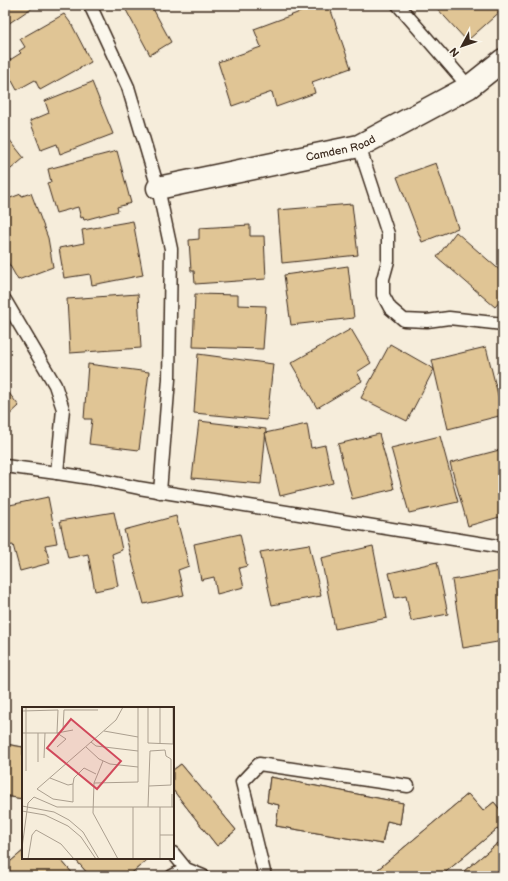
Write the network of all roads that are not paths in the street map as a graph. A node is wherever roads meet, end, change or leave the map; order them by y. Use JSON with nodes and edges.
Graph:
{"nodes":[{"id":1,"x":90,"y":5,"type":"edge"},
{"id":2,"x":398,"y":5,"type":"edge"},
{"id":3,"x":503,"y":60,"type":"edge"},
{"id":4,"x":469,"y":87,"type":"junction"},
{"id":5,"x":359,"y":146,"type":"junction"},
{"id":6,"x":158,"y":188,"type":"junction"},
{"id":7,"x":5,"y":300,"type":"edge"},
{"id":8,"x":503,"y":324,"type":"edge"},
{"id":9,"x":5,"y":466,"type":"edge"},
{"id":10,"x":57,"y":473,"type":"junction"},
{"id":11,"x":160,"y":492,"type":"junction"},
{"id":12,"x":503,"y":547,"type":"edge"},
{"id":13,"x":408,"y":786,"type":"dead end"},
{"id":14,"x":174,"y":854,"type":"edge"},
{"id":15,"x":186,"y":868,"type":"junction"},
{"id":16,"x":172,"y":876,"type":"edge"},
{"id":17,"x":203,"y":876,"type":"edge"},
{"id":18,"x":265,"y":876,"type":"edge"}],
"edges":[{"from":1,"to":6,"type":"lane"},
{"from":2,"to":4,"type":"lane"},
{"from":3,"to":4,"type":"street","name":"Camden Road"},
{"from":4,"to":5,"type":"street","name":"Camden Road"},
{"from":5,"to":6,"type":"street","name":"Camden Road"},
{"from":5,"to":8,"type":"lane"},
{"from":6,"to":11,"type":"lane"},
{"from":7,"to":10,"type":"lane"},
{"from":9,"to":10,"type":"lane"},
{"from":10,"to":11,"type":"lane"},
{"from":11,"to":12,"type":"lane"},
{"from":13,"to":18,"type":"lane"},
{"from":14,"to":15,"type":"lane"},
{"from":15,"to":16,"type":"lane"},
{"from":15,"to":17,"type":"lane"}]}
